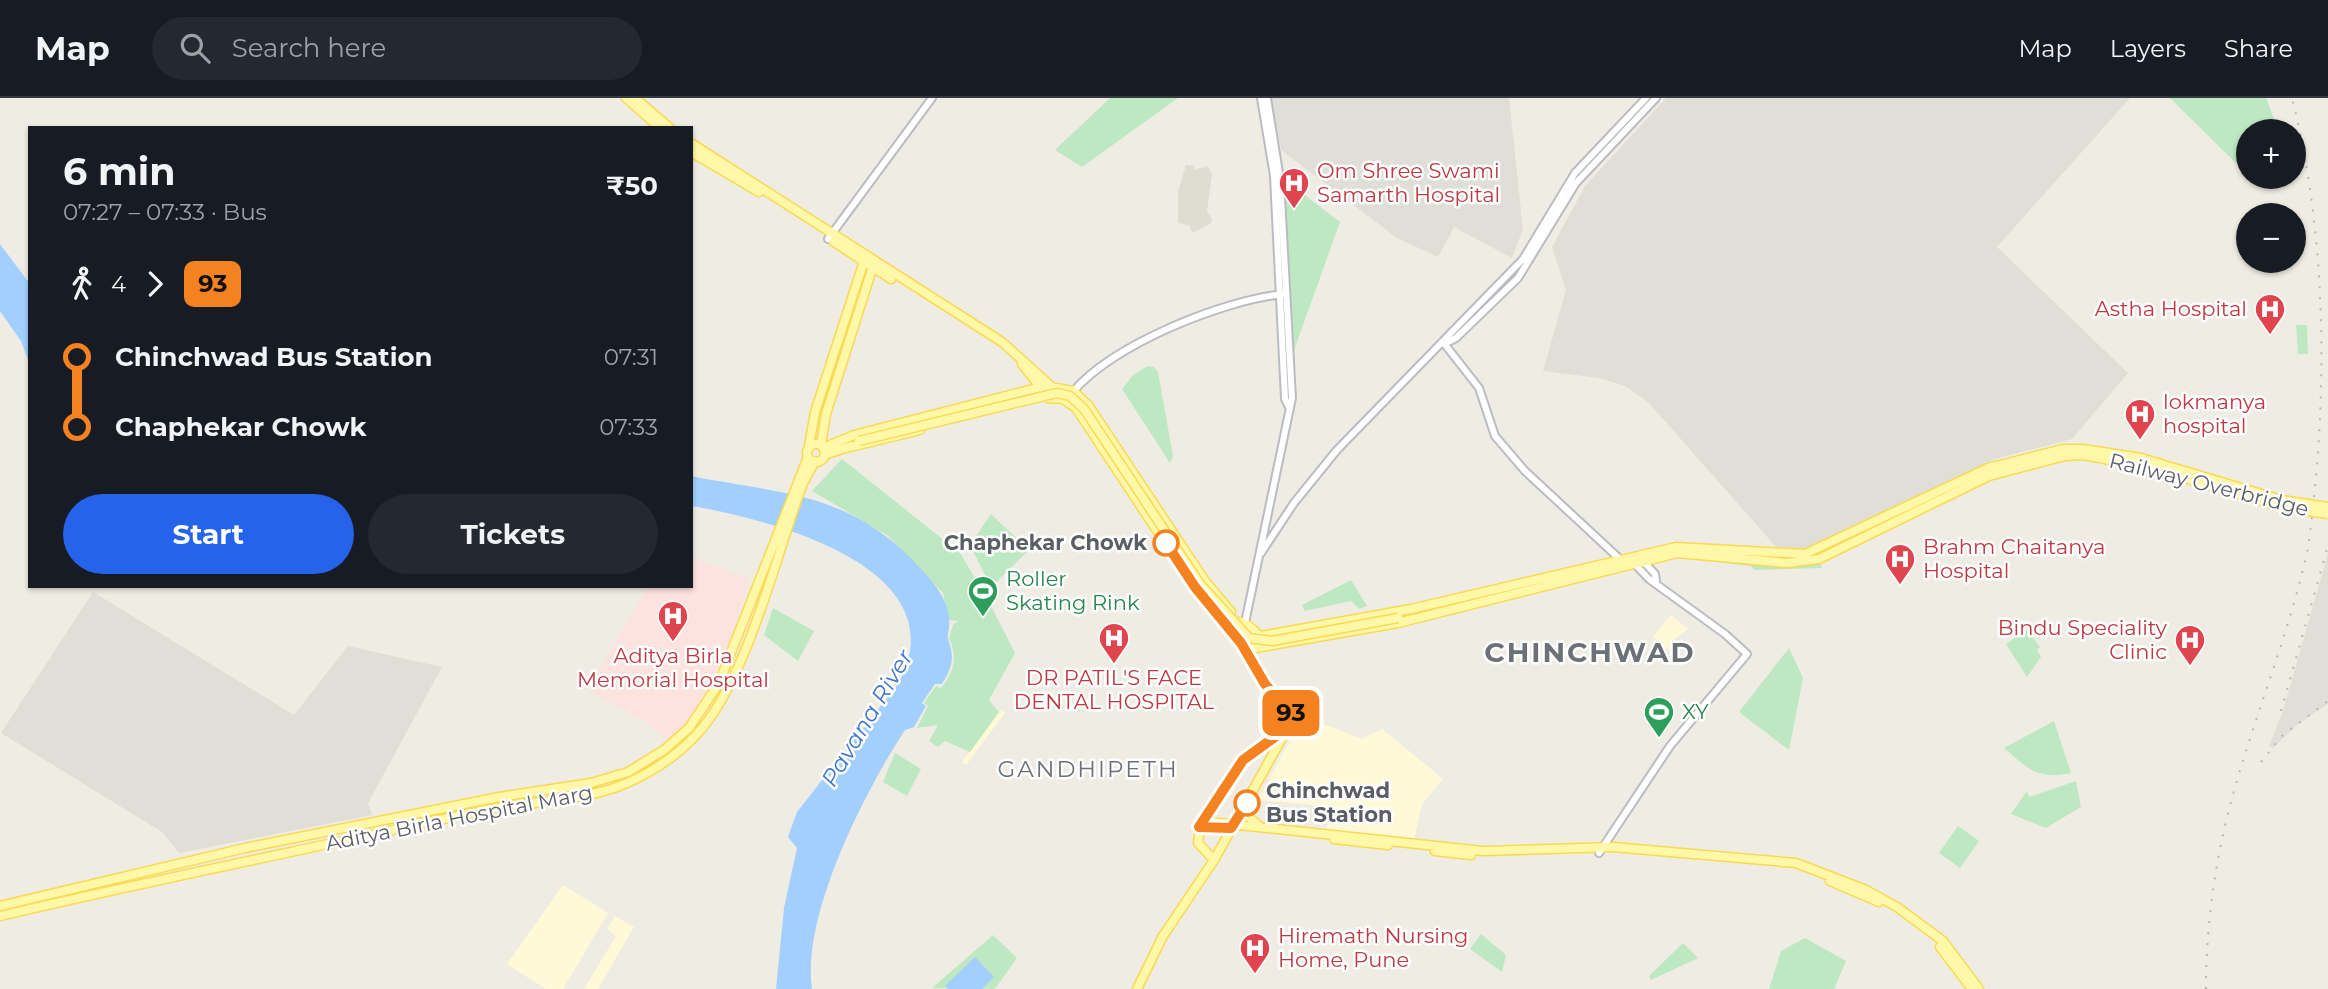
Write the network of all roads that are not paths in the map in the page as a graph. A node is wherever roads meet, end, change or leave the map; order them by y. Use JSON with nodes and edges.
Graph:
{"nodes":[{"id":1,"x":625,"y":98,"type":"edge"},
{"id":2,"x":635,"y":98,"type":"edge"},
{"id":3,"x":932,"y":98,"type":"edge"},
{"id":4,"x":1264,"y":98,"type":"edge"},
{"id":5,"x":1646,"y":98,"type":"edge"},
{"id":6,"x":1656,"y":98,"type":"edge"},
{"id":7,"x":647,"y":113,"type":"junction"},
{"id":8,"x":658,"y":126,"type":"edge"},
{"id":9,"x":667,"y":126,"type":"edge"},
{"id":10,"x":693,"y":144,"type":"edge"},
{"id":11,"x":693,"y":153,"type":"edge"},
{"id":12,"x":811,"y":221,"type":"junction"},
{"id":13,"x":830,"y":237,"type":"junction"},
{"id":14,"x":865,"y":260,"type":"junction"},
{"id":15,"x":874,"y":265,"type":"junction"},
{"id":16,"x":1283,"y":294,"type":"junction"},
{"id":17,"x":1442,"y":344,"type":"junction"},
{"id":18,"x":1039,"y":383,"type":"junction"},
{"id":19,"x":1052,"y":385,"type":"junction"},
{"id":20,"x":1073,"y":391,"type":"junction"},
{"id":21,"x":1056,"y":397,"type":"junction"},
{"id":22,"x":1045,"y":398,"type":"junction"},
{"id":23,"x":1068,"y":401,"type":"junction"},
{"id":24,"x":809,"y":446,"type":"junction"},
{"id":25,"x":844,"y":446,"type":"junction"},
{"id":26,"x":823,"y":450,"type":"junction"},
{"id":27,"x":811,"y":459,"type":"junction"},
{"id":28,"x":2281,"y":503,"type":"junction"},
{"id":29,"x":2328,"y":508,"type":"edge"},
{"id":30,"x":2328,"y":514,"type":"edge"},
{"id":31,"x":776,"y":545,"type":"junction"},
{"id":32,"x":1261,"y":553,"type":"junction"},
{"id":33,"x":1632,"y":561,"type":"junction"},
{"id":34,"x":1457,"y":598,"type":"junction"},
{"id":35,"x":1461,"y":607,"type":"junction"},
{"id":36,"x":1413,"y":614,"type":"junction"},
{"id":37,"x":1242,"y":623,"type":"junction"},
{"id":38,"x":1232,"y":632,"type":"junction"},
{"id":39,"x":1261,"y":636,"type":"junction"},
{"id":40,"x":1241,"y":643,"type":"junction"},
{"id":41,"x":1259,"y":648,"type":"junction"},
{"id":42,"x":1250,"y":662,"type":"junction"},
{"id":43,"x":1290,"y":726,"type":"junction"},
{"id":44,"x":1247,"y":803,"type":"junction"},
{"id":45,"x":379,"y":823,"type":"junction"},
{"id":46,"x":1200,"y":824,"type":"junction"},
{"id":47,"x":1232,"y":826,"type":"junction"},
{"id":48,"x":1261,"y":829,"type":"junction"},
{"id":49,"x":381,"y":833,"type":"junction"},
{"id":50,"x":305,"y":837,"type":"junction"},
{"id":51,"x":307,"y":847,"type":"junction"},
{"id":52,"x":1600,"y":851,"type":"junction"},
{"id":53,"x":1214,"y":860,"type":"junction"},
{"id":54,"x":0,"y":906,"type":"edge"},
{"id":55,"x":0,"y":916,"type":"edge"},
{"id":56,"x":1137,"y":989,"type":"edge"},
{"id":57,"x":1972,"y":989,"type":"edge"},
{"id":58,"x":1979,"y":989,"type":"edge"}],
"edges":[{"from":1,"to":7,"type":"main road"},
{"from":2,"to":7,"type":"main road"},
{"from":3,"to":13,"type":"street"},
{"from":4,"to":16,"type":"street"},
{"from":5,"to":17,"type":"street"},
{"from":6,"to":17,"type":"street"},
{"from":7,"to":8,"type":"main road"},
{"from":7,"to":9,"type":"main road"},
{"from":10,"to":12,"type":"main road"},
{"from":11,"to":12,"type":"main road"},
{"from":12,"to":13,"type":"main road"},
{"from":13,"to":14,"type":"main road"},
{"from":14,"to":15,"type":"main road"},
{"from":14,"to":24,"type":"main road"},
{"from":15,"to":18,"type":"main road"},
{"from":15,"to":19,"type":"main road"},
{"from":15,"to":26,"type":"main road"},
{"from":16,"to":20,"type":"street"},
{"from":16,"to":32,"type":"street"},
{"from":17,"to":32,"type":"street"},
{"from":17,"to":33,"type":"street"},
{"from":18,"to":19,"type":"main road"},
{"from":18,"to":22,"type":"main road"},
{"from":18,"to":25,"type":"main road"},
{"from":19,"to":20,"type":"main road"},
{"from":19,"to":21,"type":"main road"},
{"from":20,"to":23,"type":"street"},
{"from":20,"to":37,"type":"main road"},
{"from":21,"to":22,"type":"main road"},
{"from":21,"to":23,"type":"main road"},
{"from":22,"to":25,"type":"main road"},
{"from":23,"to":38,"type":"main road"},
{"from":24,"to":26,"type":"main road"},
{"from":24,"to":27,"type":"main road"},
{"from":25,"to":26,"type":"main road"},
{"from":25,"to":36,"type":"main road","bridge":true},
{"from":26,"to":27,"type":"main road"},
{"from":27,"to":31,"type":"main road"},
{"from":28,"to":29,"type":"main road","name":"Railway Overbridge","bridge":true},
{"from":28,"to":30,"type":"main road","name":"Railway Overbridge","bridge":true},
{"from":28,"to":33,"type":"main road","name":"Railway Overbridge"},
{"from":31,"to":45,"type":"main road","name":"Aditya Birla Hospital Marg"},
{"from":31,"to":49,"type":"main road","name":"Aditya Birla Hospital Marg"},
{"from":32,"to":37,"type":"street"},
{"from":33,"to":34,"type":"main road"},
{"from":33,"to":35,"type":"main road"},
{"from":33,"to":52,"type":"street"},
{"from":34,"to":35,"type":"main road"},
{"from":34,"to":36,"type":"main road"},
{"from":35,"to":36,"type":"main road"},
{"from":36,"to":39,"type":"main road"},
{"from":36,"to":41,"type":"main road"},
{"from":37,"to":38,"type":"main road"},
{"from":37,"to":39,"type":"main road"},
{"from":38,"to":40,"type":"main road"},
{"from":39,"to":41,"type":"main road"},
{"from":40,"to":41,"type":"main road"},
{"from":40,"to":42,"type":"main road"},
{"from":41,"to":42,"type":"main road"},
{"from":42,"to":43,"type":"main road"},
{"from":43,"to":44,"type":"main road"},
{"from":43,"to":46,"type":"main road"},
{"from":44,"to":47,"type":"main road"},
{"from":44,"to":48,"type":"main road"},
{"from":45,"to":49,"type":"main road"},
{"from":45,"to":50,"type":"main road","name":"Aditya Birla Hospital Marg"},
{"from":46,"to":47,"type":"main road"},
{"from":46,"to":53,"type":"main road"},
{"from":47,"to":48,"type":"main road"},
{"from":47,"to":53,"type":"main road"},
{"from":48,"to":52,"type":"main road"},
{"from":49,"to":51,"type":"main road","name":"Aditya Birla Hospital Marg"},
{"from":50,"to":51,"type":"main road"},
{"from":50,"to":54,"type":"main road","name":"Aditya Birla Hospital Marg"},
{"from":51,"to":55,"type":"main road","name":"Aditya Birla Hospital Marg"},
{"from":52,"to":57,"type":"main road"},
{"from":52,"to":58,"type":"main road"},
{"from":53,"to":56,"type":"main road"}]}
